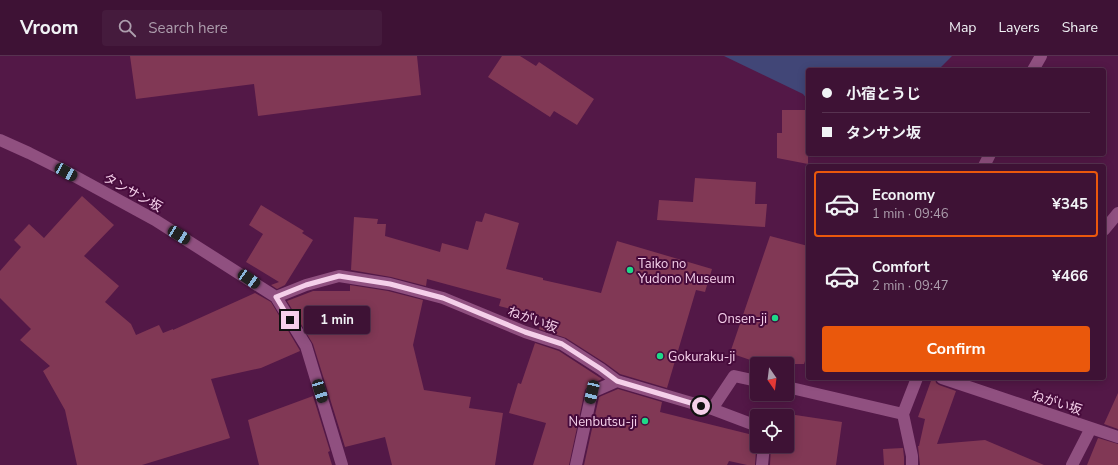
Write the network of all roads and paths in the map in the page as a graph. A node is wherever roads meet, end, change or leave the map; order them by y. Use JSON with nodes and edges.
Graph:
{"nodes":[{"id":1,"x":1041,"y":56,"type":"edge"},
{"id":2,"x":1034,"y":68,"type":"edge"},
{"id":3,"x":0,"y":140,"type":"edge"},
{"id":4,"x":1118,"y":213,"type":"edge"},
{"id":5,"x":1106,"y":228,"type":"edge"},
{"id":6,"x":276,"y":297,"type":"junction"},
{"id":7,"x":750,"y":379,"type":"edge"},
{"id":8,"x":916,"y":380,"type":"edge"},
{"id":9,"x":955,"y":380,"type":"edge"},
{"id":10,"x":617,"y":381,"type":"junction"},
{"id":11,"x":975,"y":383,"type":"edge"},
{"id":12,"x":794,"y":389,"type":"edge"},
{"id":13,"x":712,"y":409,"type":"junction"},
{"id":14,"x":903,"y":414,"type":"junction"},
{"id":15,"x":750,"y":423,"type":"edge"},
{"id":16,"x":1090,"y":428,"type":"junction"},
{"id":17,"x":1118,"y":437,"type":"edge"},
{"id":18,"x":763,"y":453,"type":"edge"},
{"id":19,"x":342,"y":465,"type":"edge"},
{"id":20,"x":576,"y":465,"type":"edge"},
{"id":21,"x":762,"y":465,"type":"edge"},
{"id":22,"x":912,"y":465,"type":"edge"},
{"id":23,"x":1072,"y":465,"type":"edge"}],
"edges":[{"from":1,"to":2,"type":"street"},
{"from":3,"to":6,"type":"street","name":"タンサン坂"},
{"from":4,"to":5,"type":"street"},
{"from":6,"to":10,"type":"street","name":"ねがい坂"},
{"from":6,"to":19,"type":"street","name":"タンサン坂"},
{"from":7,"to":13,"type":"street"},
{"from":8,"to":14,"type":"street"},
{"from":9,"to":11,"type":"street","name":"ねがい坂"},
{"from":10,"to":13,"type":"street","name":"ねがい坂"},
{"from":10,"to":20,"type":"street"},
{"from":11,"to":16,"type":"street","name":"ねがい坂"},
{"from":12,"to":14,"type":"street"},
{"from":13,"to":15,"type":"street","name":"ねがい坂"},
{"from":14,"to":22,"type":"street"},
{"from":16,"to":17,"type":"street","name":"ねがい坂"},
{"from":16,"to":23,"type":"street"},
{"from":18,"to":21,"type":"street"}]}
